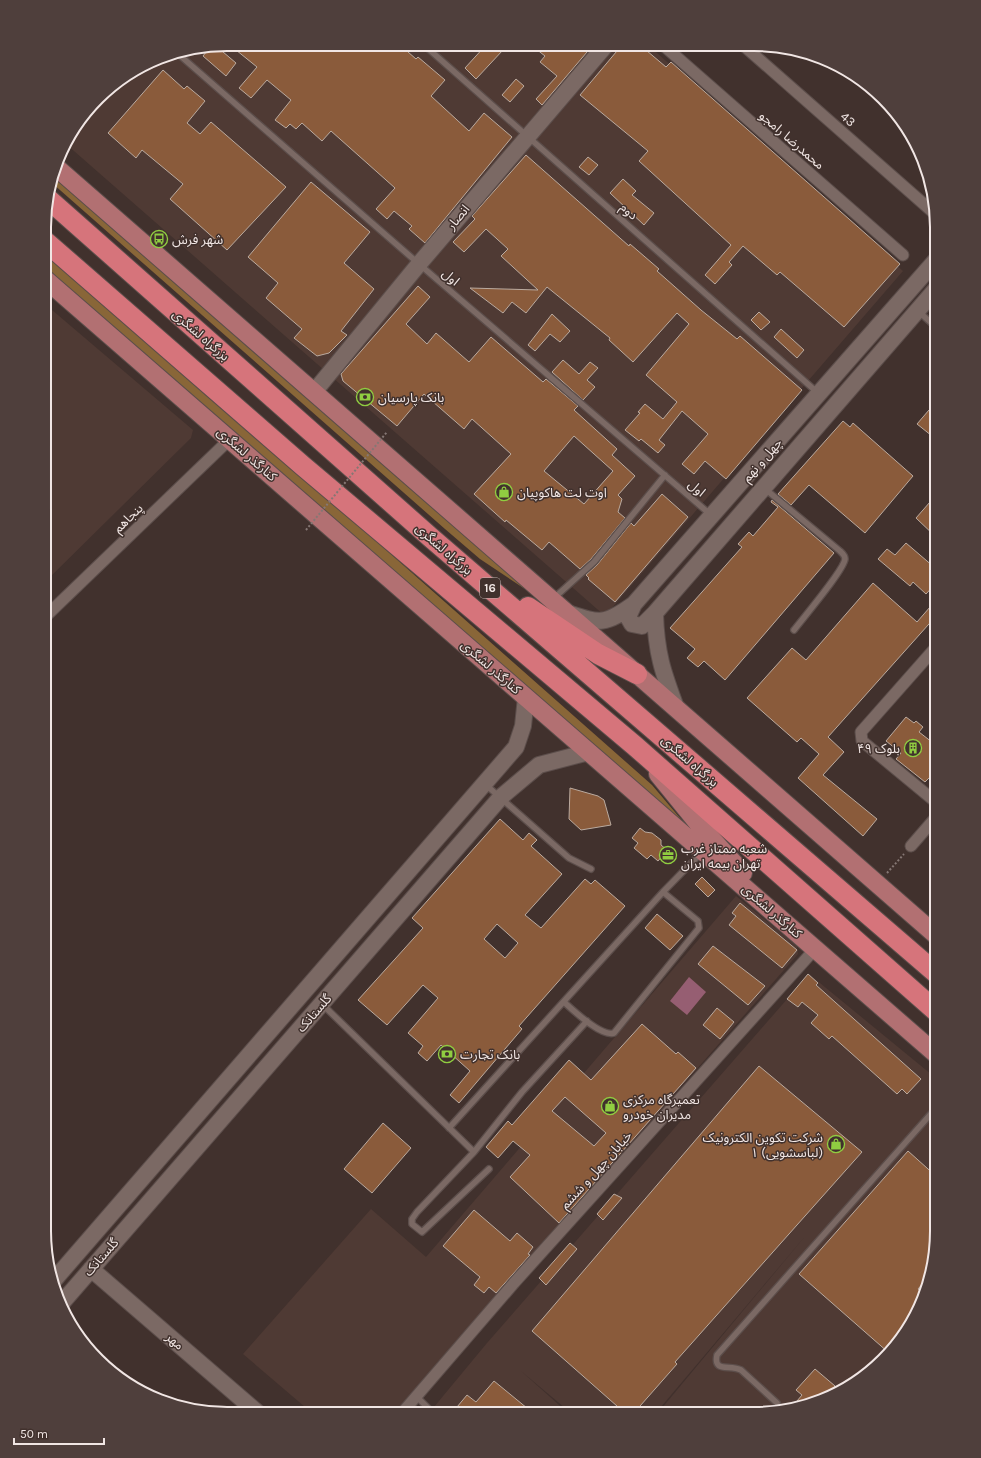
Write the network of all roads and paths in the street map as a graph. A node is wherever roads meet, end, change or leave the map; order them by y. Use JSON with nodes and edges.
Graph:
{"nodes":[{"id":1,"x":431,"y":51,"type":"edge"},
{"id":2,"x":601,"y":51,"type":"edge"},
{"id":3,"x":670,"y":51,"type":"edge"},
{"id":4,"x":749,"y":51,"type":"edge"},
{"id":5,"x":182,"y":57,"type":"edge"},
{"id":6,"x":528,"y":136,"type":"junction"},
{"id":7,"x":60,"y":170,"type":"edge"},
{"id":8,"x":53,"y":203,"type":"edge"},
{"id":9,"x":929,"y":208,"type":"edge"},
{"id":10,"x":51,"y":246,"type":"edge"},
{"id":11,"x":904,"y":255,"type":"dead end"},
{"id":12,"x":418,"y":264,"type":"junction"},
{"id":13,"x":930,"y":267,"type":"edge"},
{"id":14,"x":51,"y":283,"type":"edge"},
{"id":15,"x":930,"y":296,"type":"edge"},
{"id":16,"x":917,"y":310,"type":"junction"},
{"id":17,"x":930,"y":322,"type":"edge"},
{"id":18,"x":314,"y":392,"type":"junction"},
{"id":19,"x":819,"y":394,"type":"junction"},
{"id":20,"x":387,"y":432,"type":"dead end"},
{"id":21,"x":230,"y":439,"type":"junction"},
{"id":22,"x":665,"y":475,"type":"junction"},
{"id":23,"x":764,"y":488,"type":"junction"},
{"id":24,"x":713,"y":516,"type":"junction"},
{"id":25,"x":306,"y":530,"type":"dead end"},
{"id":26,"x":448,"y":552,"type":"junction"},
{"id":27,"x":552,"y":600,"type":"junction"},
{"id":28,"x":634,"y":604,"type":"junction"},
{"id":29,"x":51,"y":611,"type":"edge"},
{"id":30,"x":566,"y":612,"type":"junction"},
{"id":31,"x":656,"y":613,"type":"junction"},
{"id":32,"x":794,"y":630,"type":"dead end"},
{"id":33,"x":930,"y":654,"type":"edge"},
{"id":34,"x":637,"y":674,"type":"junction"},
{"id":35,"x":526,"y":697,"type":"junction"},
{"id":36,"x":677,"y":710,"type":"junction"},
{"id":37,"x":635,"y":746,"type":"junction"},
{"id":38,"x":589,"y":752,"type":"junction"},
{"id":39,"x":484,"y":784,"type":"junction"},
{"id":40,"x":501,"y":797,"type":"junction"},
{"id":41,"x":930,"y":797,"type":"edge"},
{"id":42,"x":930,"y":824,"type":"edge"},
{"id":43,"x":911,"y":846,"type":"joint"},
{"id":44,"x":703,"y":851,"type":"junction"},
{"id":45,"x":591,"y":869,"type":"dead end"},
{"id":46,"x":877,"y":884,"type":"junction"},
{"id":47,"x":663,"y":892,"type":"junction"},
{"id":48,"x":900,"y":904,"type":"junction"},
{"id":49,"x":930,"y":930,"type":"edge"},
{"id":50,"x":930,"y":936,"type":"edge"},
{"id":51,"x":809,"y":944,"type":"junction"},
{"id":52,"x":930,"y":968,"type":"edge"},
{"id":53,"x":564,"y":1002,"type":"junction"},
{"id":54,"x":322,"y":1004,"type":"junction"},
{"id":55,"x":930,"y":1006,"type":"edge"},
{"id":56,"x":587,"y":1021,"type":"junction"},
{"id":57,"x":930,"y":1049,"type":"edge"},
{"id":58,"x":930,"y":1116,"type":"edge"},
{"id":59,"x":449,"y":1128,"type":"junction"},
{"id":60,"x":474,"y":1152,"type":"junction"},
{"id":61,"x":489,"y":1169,"type":"dead end"},
{"id":62,"x":117,"y":1206,"type":"junction"},
{"id":63,"x":131,"y":1223,"type":"junction"},
{"id":64,"x":92,"y":1269,"type":"junction"},
{"id":65,"x":57,"y":1277,"type":"edge"},
{"id":66,"x":65,"y":1300,"type":"edge"},
{"id":67,"x":416,"y":1396,"type":"junction"},
{"id":68,"x":777,"y":1403,"type":"dead end"},
{"id":69,"x":251,"y":1407,"type":"edge"},
{"id":70,"x":407,"y":1407,"type":"edge"},
{"id":71,"x":427,"y":1407,"type":"edge"}],
"edges":[{"from":1,"to":6,"type":"lane","name":"دوم"},
{"from":2,"to":6,"type":"street","name":"انصار"},
{"from":3,"to":11,"type":"street","name":"محمدرضا رامجو"},
{"from":4,"to":9,"type":"street","name":"43"},
{"from":5,"to":12,"type":"lane","name":"اول"},
{"from":6,"to":12,"type":"street","name":"انصار"},
{"from":6,"to":19,"type":"lane","name":"دوم"},
{"from":7,"to":18,"type":"main road"},
{"from":8,"to":26,"type":"highway","name":"بزرگراه لشگری","number":"16"},
{"from":10,"to":37,"type":"highway","name":"بزرگراه لشگری","number":"16"},
{"from":12,"to":18,"type":"street","name":"انصار"},
{"from":12,"to":22,"type":"lane","name":"اول"},
{"from":13,"to":19,"type":"street","name":"چهل و نهم"},
{"from":14,"to":21,"type":"main road","name":"کنارگذر لشگری"},
{"from":15,"to":16,"type":"street","name":"چهل و نهم"},
{"from":16,"to":17,"type":"lane"},
{"from":16,"to":23,"type":"street","name":"چهل و نهم"},
{"from":18,"to":27,"type":"main road"},
{"from":19,"to":24,"type":"street","name":"چهل و نهم"},
{"from":20,"to":25,"type":"path","bridge":true},
{"from":21,"to":29,"type":"street","name":"پنجاهم"},
{"from":21,"to":35,"type":"main road","name":"کنارگذر لشگری"},
{"from":22,"to":24,"type":"lane","name":"اول"},
{"from":22,"to":27,"type":"lane"},
{"from":23,"to":31,"type":"street","name":"چهل و نهم"},
{"from":23,"to":32,"type":"lane"},
{"from":24,"to":28,"type":"street","name":"چهل و نهم"},
{"from":26,"to":34,"type":"highway"},
{"from":26,"to":52,"type":"highway","name":"بزرگراه لشگری","number":"16"},
{"from":27,"to":30,"type":"main road"},
{"from":28,"to":30,"type":"street","name":"چهل و نهم"},
{"from":28,"to":31,"type":"street","name":"چهل و نهم"},
{"from":30,"to":34,"type":"main road"},
{"from":31,"to":36,"type":"street"},
{"from":33,"to":41,"type":"street"},
{"from":34,"to":36,"type":"main road"},
{"from":35,"to":38,"type":"main road","name":"کنارگذر لشگری"},
{"from":35,"to":39,"type":"street","name":"گلستانک"},
{"from":36,"to":46,"type":"main road"},
{"from":37,"to":51,"type":"main road"},
{"from":37,"to":55,"type":"highway","name":"بزرگراه لشگری","number":"16"},
{"from":38,"to":40,"type":"street","name":"گلستانک"},
{"from":38,"to":44,"type":"main road","name":"کنارگذر لشگری"},
{"from":39,"to":40,"type":"lane"},
{"from":39,"to":62,"type":"street","name":"گلستانک"},
{"from":40,"to":45,"type":"lane"},
{"from":40,"to":54,"type":"street","name":"گلستانک"},
{"from":42,"to":43,"type":"street"},
{"from":43,"to":46,"type":"path"},
{"from":44,"to":47,"type":"lane"},
{"from":44,"to":51,"type":"main road","name":"کنارگذر لشگری"},
{"from":46,"to":48,"type":"main road"},
{"from":47,"to":53,"type":"lane"},
{"from":47,"to":56,"type":"lane"},
{"from":48,"to":49,"type":"main road"},
{"from":48,"to":50,"type":"main road"},
{"from":51,"to":57,"type":"main road","name":"کنارگذر لشگری"},
{"from":51,"to":67,"type":"street","name":"خیابان چهل و ششم"},
{"from":53,"to":56,"type":"lane"},
{"from":53,"to":59,"type":"lane"},
{"from":54,"to":59,"type":"lane"},
{"from":54,"to":63,"type":"street","name":"گلستانک"},
{"from":56,"to":60,"type":"lane"},
{"from":58,"to":68,"type":"lane"},
{"from":59,"to":60,"type":"lane"},
{"from":60,"to":61,"type":"lane"},
{"from":62,"to":63,"type":"street"},
{"from":62,"to":65,"type":"street","name":"گلستانک"},
{"from":63,"to":64,"type":"street","name":"گلستانک"},
{"from":64,"to":66,"type":"street","name":"گلستانک"},
{"from":64,"to":69,"type":"street","name":"مهر"},
{"from":67,"to":70,"type":"street","name":"خیابان چهل و ششم"},
{"from":67,"to":71,"type":"lane"}]}
